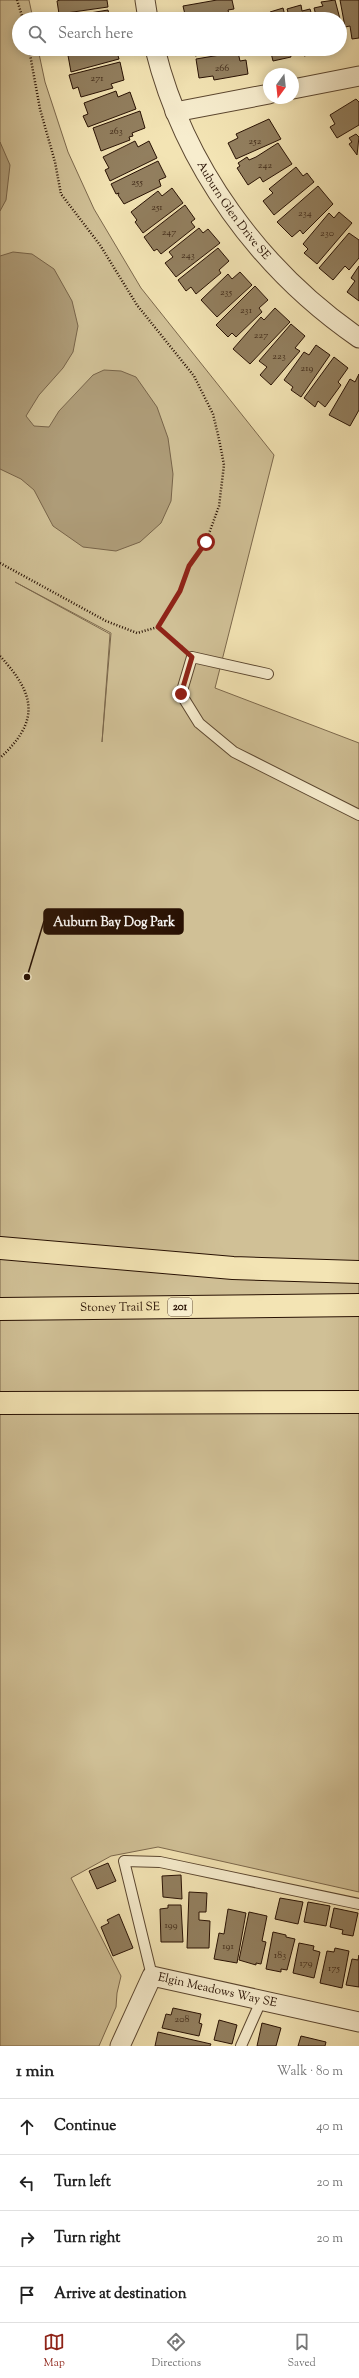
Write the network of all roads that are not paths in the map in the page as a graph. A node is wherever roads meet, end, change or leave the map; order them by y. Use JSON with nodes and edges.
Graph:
{"nodes":[{"id":1,"x":145,"y":0,"type":"edge"},
{"id":2,"x":147,"y":12,"type":"edge"},
{"id":3,"x":157,"y":56,"type":"edge"},
{"id":4,"x":359,"y":76,"type":"edge"},
{"id":5,"x":299,"y":88,"type":"edge"},
{"id":6,"x":263,"y":95,"type":"edge"},
{"id":7,"x":175,"y":112,"type":"junction"},
{"id":8,"x":359,"y":338,"type":"edge"},
{"id":9,"x":268,"y":674,"type":"dead end"},
{"id":10,"x":359,"y":815,"type":"edge"},
{"id":11,"x":0,"y":1248,"type":"edge"},
{"id":12,"x":359,"y":1272,"type":"edge"},
{"id":13,"x":359,"y":1305,"type":"edge"},
{"id":14,"x":0,"y":1309,"type":"edge"},
{"id":15,"x":359,"y":1402,"type":"edge"},
{"id":16,"x":0,"y":1403,"type":"edge"},
{"id":17,"x":359,"y":1904,"type":"edge"},
{"id":18,"x":152,"y":1976,"type":"junction"},
{"id":19,"x":261,"y":2001,"type":"junction"},
{"id":20,"x":359,"y":2022,"type":"edge"},
{"id":21,"x":120,"y":2046,"type":"edge"},
{"id":22,"x":241,"y":2046,"type":"edge"}],
"edges":[{"from":1,"to":2,"type":"street"},
{"from":3,"to":7,"type":"street","name":"Auburn Glen Drive SE"},
{"from":4,"to":5,"type":"street"},
{"from":6,"to":7,"type":"street"},
{"from":7,"to":8,"type":"street","name":"Auburn Glen Drive SE"},
{"from":9,"to":10,"type":"lane"},
{"from":11,"to":12,"type":"highway"},
{"from":13,"to":14,"type":"highway","name":"Stoney Trail SE","number":"201"},
{"from":15,"to":16,"type":"highway"},
{"from":17,"to":18,"type":"lane"},
{"from":18,"to":19,"type":"street","name":"Elgin Meadows Way SE"},
{"from":18,"to":21,"type":"street","name":"Elgin Meadows Way SE"},
{"from":19,"to":20,"type":"street","name":"Elgin Meadows Way SE"},
{"from":19,"to":22,"type":"lane"}]}
